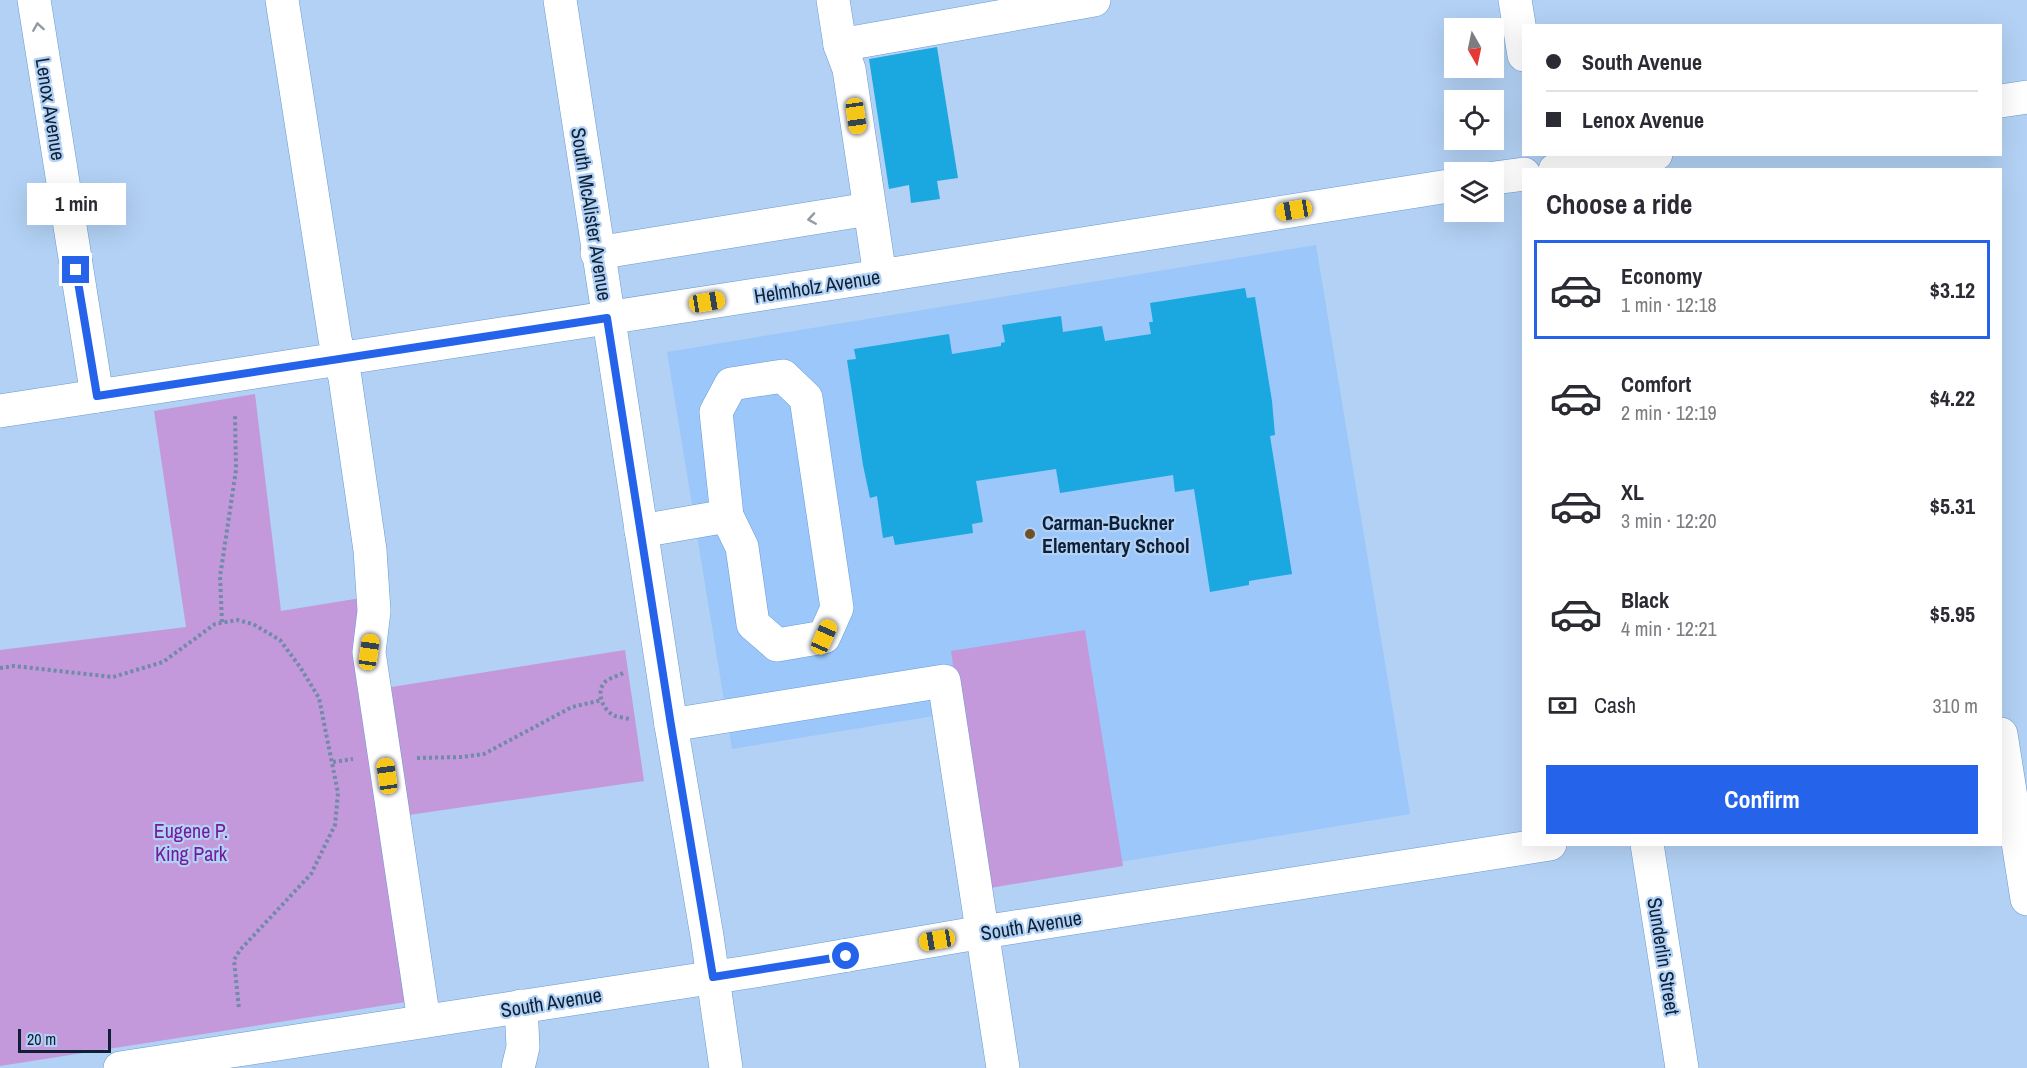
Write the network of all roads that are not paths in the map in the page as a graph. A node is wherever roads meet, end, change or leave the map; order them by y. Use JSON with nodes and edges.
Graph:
{"nodes":[{"id":1,"x":34,"y":0,"type":"edge"},
{"id":2,"x":282,"y":0,"type":"edge"},
{"id":3,"x":560,"y":0,"type":"edge"},
{"id":4,"x":833,"y":0,"type":"edge"},
{"id":5,"x":1094,"y":0,"type":"edge"},
{"id":6,"x":1515,"y":0,"type":"edge"},
{"id":7,"x":1522,"y":43,"type":"edge"},
{"id":8,"x":840,"y":45,"type":"junction"},
{"id":9,"x":2027,"y":97,"type":"edge"},
{"id":10,"x":2002,"y":101,"type":"edge"},
{"id":11,"x":1643,"y":156,"type":"edge"},
{"id":12,"x":1568,"y":168,"type":"edge"},
{"id":13,"x":1522,"y":174,"type":"edge"},
{"id":14,"x":1504,"y":177,"type":"edge"},
{"id":15,"x":1444,"y":187,"type":"edge"},
{"id":16,"x":869,"y":209,"type":"junction"},
{"id":17,"x":597,"y":253,"type":"junction"},
{"id":18,"x":880,"y":276,"type":"junction"},
{"id":19,"x":607,"y":318,"type":"junction"},
{"id":20,"x":340,"y":358,"type":"junction"},
{"id":21,"x":97,"y":396,"type":"junction"},
{"id":22,"x":0,"y":411,"type":"edge"},
{"id":23,"x":727,"y":516,"type":"junction"},
{"id":24,"x":641,"y":531,"type":"junction"},
{"id":25,"x":671,"y":725,"type":"junction"},
{"id":26,"x":2002,"y":740,"type":"edge"},
{"id":27,"x":1537,"y":846,"type":"edge"},
{"id":28,"x":1647,"y":846,"type":"edge"},
{"id":29,"x":2027,"y":899,"type":"edge"},
{"id":30,"x":983,"y":932,"type":"junction"},
{"id":31,"x":713,"y":977,"type":"junction"},
{"id":32,"x":521,"y":1006,"type":"junction"},
{"id":33,"x":424,"y":1021,"type":"junction"},
{"id":34,"x":120,"y":1068,"type":"edge"},
{"id":35,"x":518,"y":1068,"type":"edge"},
{"id":36,"x":726,"y":1068,"type":"edge"},
{"id":37,"x":1003,"y":1068,"type":"edge"},
{"id":38,"x":1682,"y":1068,"type":"edge"}],
"edges":[{"from":21,"to":1,"type":"street","name":"Lenox Avenue","one_way":true},
{"from":2,"to":20,"type":"street"},
{"from":3,"to":17,"type":"street","name":"South McAlister Avenue"},
{"from":4,"to":8,"type":"street"},
{"from":5,"to":8,"type":"street"},
{"from":6,"to":7,"type":"street"},
{"from":8,"to":16,"type":"street"},
{"from":9,"to":10,"type":"street"},
{"from":11,"to":12,"type":"street"},
{"from":13,"to":14,"type":"street"},
{"from":15,"to":18,"type":"street","name":"Helmholz Avenue"},
{"from":16,"to":17,"type":"street","one_way":true},
{"from":16,"to":18,"type":"street"},
{"from":17,"to":19,"type":"street","name":"South McAlister Avenue"},
{"from":18,"to":19,"type":"street","name":"Helmholz Avenue"},
{"from":19,"to":20,"type":"street","name":"Helmholz Avenue"},
{"from":19,"to":24,"type":"street","name":"South McAlister Avenue"},
{"from":20,"to":21,"type":"street","name":"Helmholz Avenue"},
{"from":20,"to":33,"type":"street"},
{"from":21,"to":22,"type":"street","name":"Helmholz Avenue"},
{"from":23,"to":23,"type":"street"},
{"from":23,"to":24,"type":"street"},
{"from":24,"to":25,"type":"street","name":"South McAlister Avenue"},
{"from":25,"to":30,"type":"street"},
{"from":25,"to":31,"type":"street","name":"South McAlister Avenue"},
{"from":26,"to":29,"type":"street"},
{"from":27,"to":30,"type":"street","name":"South Avenue"},
{"from":28,"to":38,"type":"street","name":"Sunderlin Street"},
{"from":30,"to":31,"type":"street","name":"South Avenue"},
{"from":30,"to":37,"type":"street"},
{"from":31,"to":32,"type":"street","name":"South Avenue"},
{"from":31,"to":36,"type":"street","name":"South McAlister Avenue"},
{"from":32,"to":33,"type":"street","name":"South Avenue"},
{"from":32,"to":35,"type":"street"},
{"from":33,"to":34,"type":"street","name":"South Avenue"}]}
